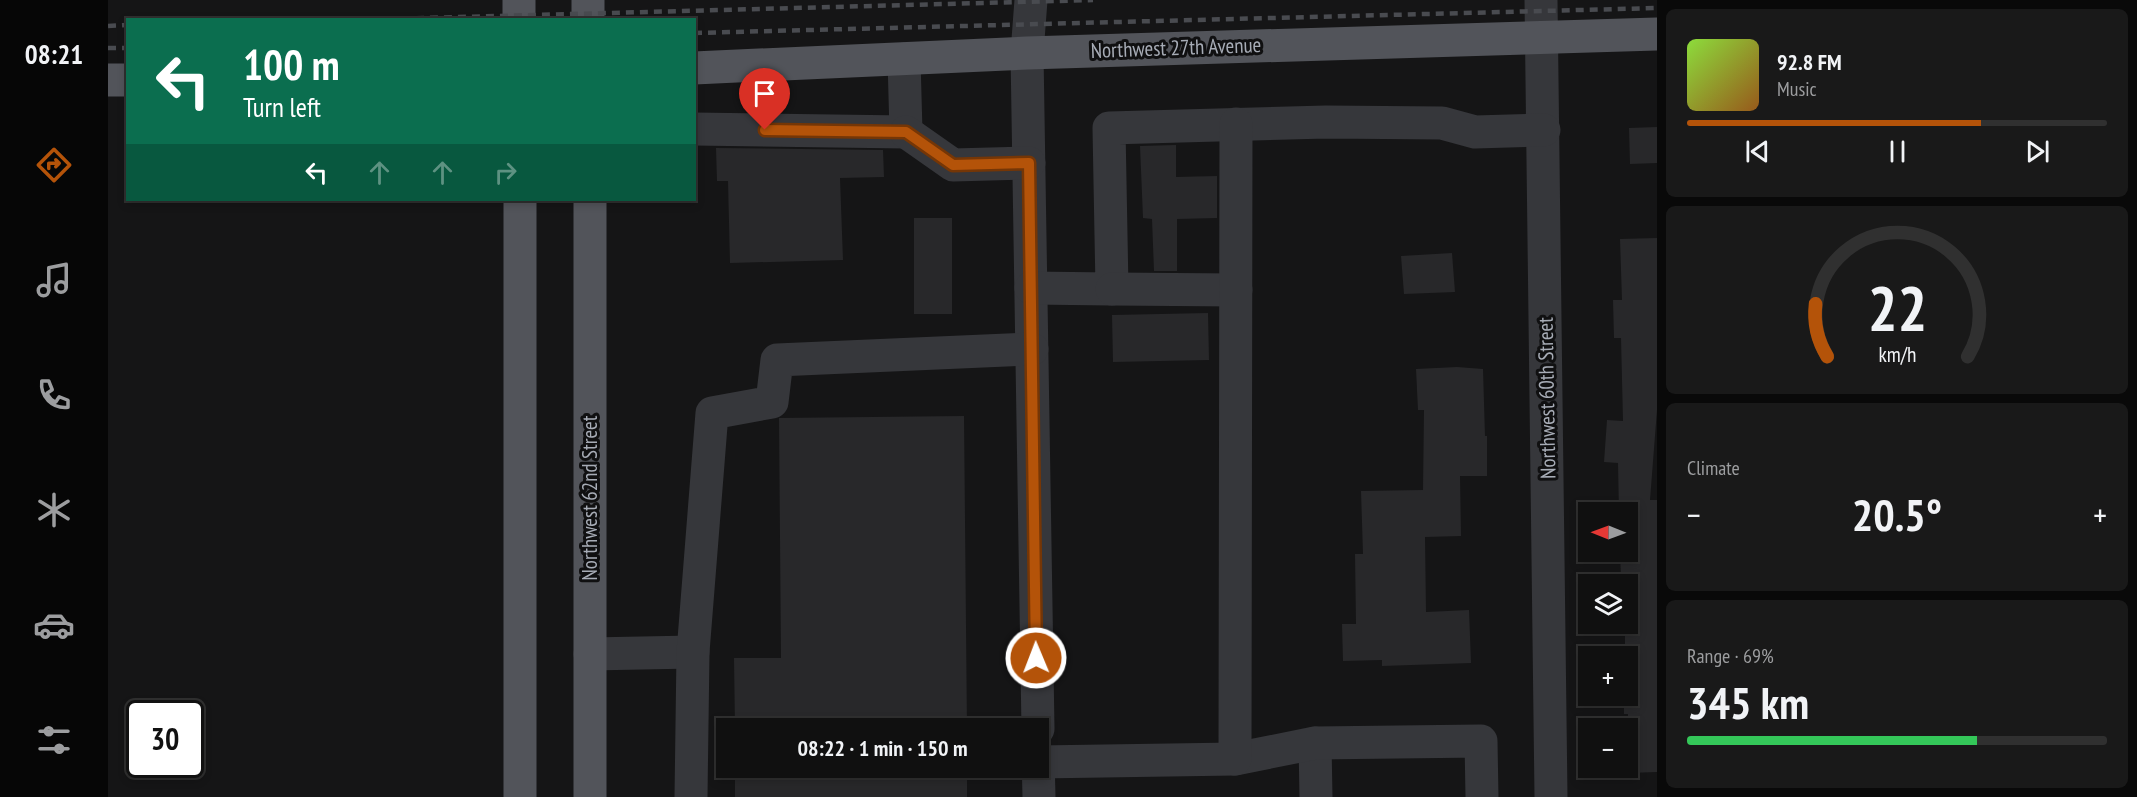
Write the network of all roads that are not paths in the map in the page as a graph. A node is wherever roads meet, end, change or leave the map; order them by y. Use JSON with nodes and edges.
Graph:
{"nodes":[{"id":1,"x":519,"y":0,"type":"edge"},
{"id":2,"x":588,"y":0,"type":"edge"},
{"id":3,"x":1031,"y":0,"type":"edge"},
{"id":4,"x":1541,"y":0,"type":"edge"},
{"id":5,"x":519,"y":18,"type":"edge"},
{"id":6,"x":588,"y":18,"type":"edge"},
{"id":7,"x":1657,"y":34,"type":"edge"},
{"id":8,"x":1542,"y":36,"type":"junction"},
{"id":9,"x":1027,"y":53,"type":"junction"},
{"id":10,"x":904,"y":59,"type":"junction"},
{"id":11,"x":696,"y":68,"type":"edge"},
{"id":12,"x":108,"y":80,"type":"edge"},
{"id":13,"x":126,"y":80,"type":"edge"},
{"id":14,"x":1236,"y":124,"type":"junction"},
{"id":15,"x":696,"y":129,"type":"edge"},
{"id":16,"x":1544,"y":130,"type":"junction"},
{"id":17,"x":906,"y":132,"type":"junction"},
{"id":18,"x":1029,"y":163,"type":"junction"},
{"id":19,"x":520,"y":201,"type":"edge"},
{"id":20,"x":590,"y":201,"type":"edge"},
{"id":21,"x":1031,"y":288,"type":"junction"},
{"id":22,"x":1112,"y":289,"type":"junction"},
{"id":23,"x":1236,"y":290,"type":"junction"},
{"id":24,"x":1032,"y":349,"type":"junction"},
{"id":25,"x":693,"y":652,"type":"junction"},
{"id":26,"x":590,"y":654,"type":"junction"},
{"id":27,"x":1038,"y":718,"type":"edge"},
{"id":28,"x":1315,"y":743,"type":"junction"},
{"id":29,"x":1235,"y":759,"type":"junction"},
{"id":30,"x":1049,"y":762,"type":"edge"},
{"id":31,"x":1038,"y":778,"type":"edge"},
{"id":32,"x":520,"y":797,"type":"edge"},
{"id":33,"x":590,"y":797,"type":"edge"},
{"id":34,"x":692,"y":797,"type":"edge"},
{"id":35,"x":1039,"y":797,"type":"edge"},
{"id":36,"x":1316,"y":797,"type":"edge"},
{"id":37,"x":1482,"y":797,"type":"edge"},
{"id":38,"x":1551,"y":797,"type":"edge"}],
"edges":[{"from":1,"to":5,"type":"main road"},
{"from":2,"to":6,"type":"main road"},
{"from":3,"to":9,"type":"street"},
{"from":4,"to":8,"type":"street","name":"Northwest 60th Street"},
{"from":7,"to":8,"type":"main road","name":"Northwest 27th Avenue"},
{"from":8,"to":9,"type":"main road","name":"Northwest 27th Avenue"},
{"from":8,"to":16,"type":"street","name":"Northwest 60th Street"},
{"from":9,"to":10,"type":"main road","name":"Northwest 27th Avenue"},
{"from":9,"to":18,"type":"street"},
{"from":10,"to":11,"type":"main road","name":"Northwest 27th Avenue"},
{"from":10,"to":17,"type":"street"},
{"from":12,"to":13,"type":"main road"},
{"from":14,"to":16,"type":"street"},
{"from":14,"to":22,"type":"street"},
{"from":14,"to":23,"type":"street"},
{"from":15,"to":17,"type":"street"},
{"from":16,"to":38,"type":"street","name":"Northwest 60th Street"},
{"from":17,"to":18,"type":"street"},
{"from":18,"to":21,"type":"street"},
{"from":19,"to":32,"type":"main road"},
{"from":20,"to":26,"type":"main road","name":"Northwest 62nd Street"},
{"from":21,"to":22,"type":"street"},
{"from":21,"to":24,"type":"street"},
{"from":22,"to":23,"type":"street"},
{"from":23,"to":29,"type":"street"},
{"from":24,"to":25,"type":"street"},
{"from":24,"to":27,"type":"street"},
{"from":25,"to":26,"type":"street"},
{"from":25,"to":34,"type":"street"},
{"from":26,"to":33,"type":"main road","name":"Northwest 62nd Street"},
{"from":28,"to":29,"type":"street"},
{"from":28,"to":36,"type":"street"},
{"from":28,"to":37,"type":"street"},
{"from":29,"to":30,"type":"street"},
{"from":31,"to":35,"type":"street"}]}
